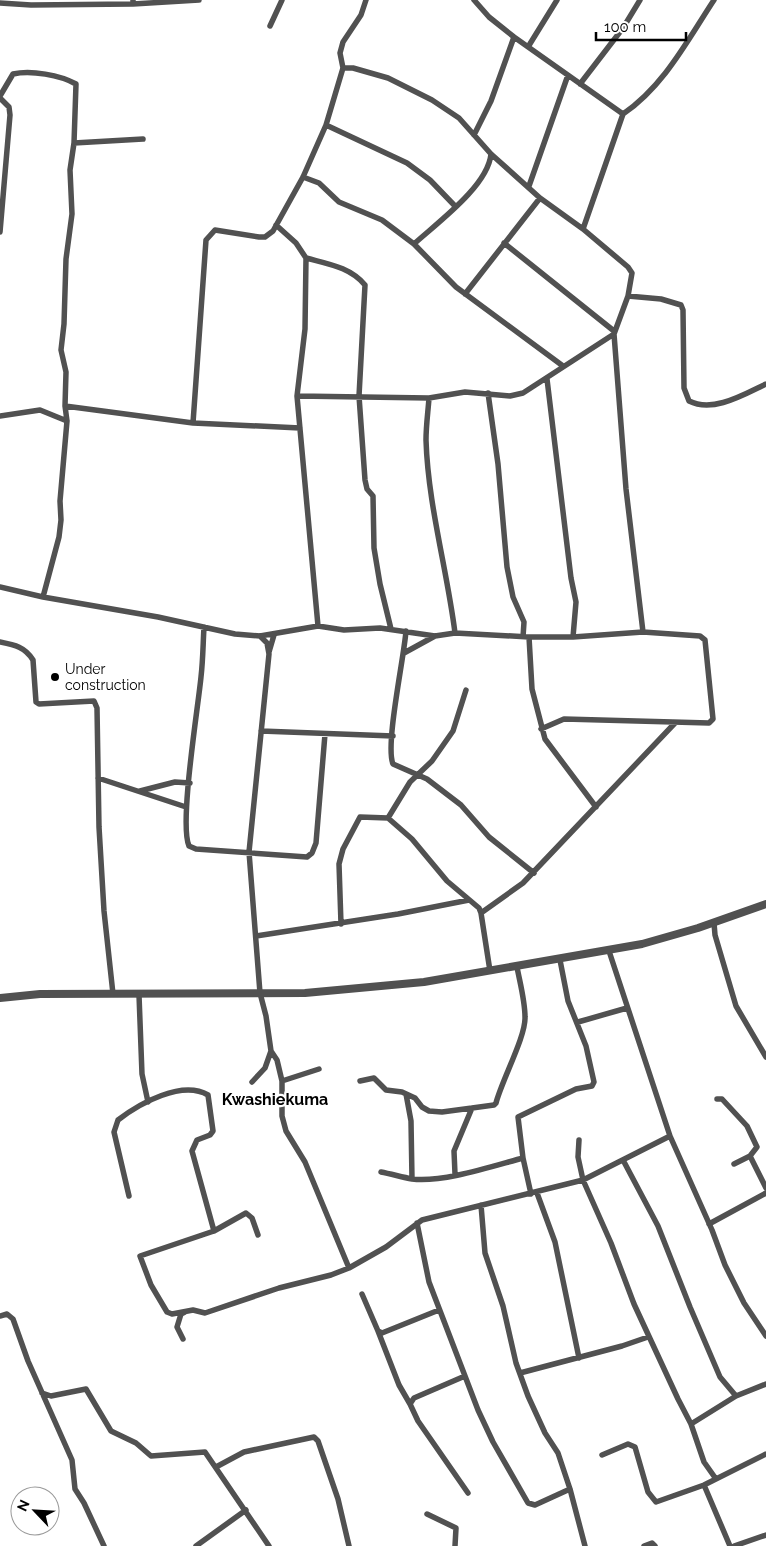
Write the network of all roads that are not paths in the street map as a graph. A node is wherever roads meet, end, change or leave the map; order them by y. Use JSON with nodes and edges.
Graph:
{"nodes":[{"id":1,"x":199,"y":0,"type":"edge"},
{"id":2,"x":282,"y":0,"type":"edge"},
{"id":3,"x":366,"y":0,"type":"edge"},
{"id":4,"x":557,"y":0,"type":"edge"},
{"id":5,"x":640,"y":0,"type":"edge"},
{"id":6,"x":714,"y":0,"type":"edge"},
{"id":7,"x":476,"y":1,"type":"edge"},
{"id":8,"x":1,"y":2,"type":"edge"},
{"id":9,"x":133,"y":2,"type":"edge"},
{"id":10,"x":270,"y":26,"type":"dead end"},
{"id":11,"x":514,"y":37,"type":"junction"},
{"id":12,"x":528,"y":47,"type":"junction"},
{"id":13,"x":343,"y":68,"type":"junction"},
{"id":14,"x":568,"y":75,"type":"junction"},
{"id":15,"x":580,"y":84,"type":"junction"},
{"id":16,"x":0,"y":97,"type":"edge"},
{"id":17,"x":623,"y":114,"type":"junction"},
{"id":18,"x":326,"y":125,"type":"junction"},
{"id":19,"x":474,"y":135,"type":"junction"},
{"id":20,"x":143,"y":139,"type":"dead end"},
{"id":21,"x":74,"y":143,"type":"junction"},
{"id":22,"x":490,"y":154,"type":"junction"},
{"id":23,"x":303,"y":176,"type":"junction"},
{"id":24,"x":529,"y":186,"type":"junction"},
{"id":25,"x":540,"y":198,"type":"junction"},
{"id":26,"x":455,"y":206,"type":"junction"},
{"id":27,"x":276,"y":226,"type":"junction"},
{"id":28,"x":583,"y":229,"type":"junction"},
{"id":29,"x":0,"y":232,"type":"edge"},
{"id":30,"x":414,"y":244,"type":"junction"},
{"id":31,"x":504,"y":244,"type":"junction"},
{"id":32,"x":306,"y":258,"type":"junction"},
{"id":33,"x":465,"y":294,"type":"junction"},
{"id":34,"x":628,"y":296,"type":"junction"},
{"id":35,"x":614,"y":332,"type":"junction"},
{"id":36,"x":563,"y":366,"type":"junction"},
{"id":37,"x":547,"y":379,"type":"junction"},
{"id":38,"x":766,"y":384,"type":"edge"},
{"id":39,"x":488,"y":394,"type":"junction"},
{"id":40,"x":297,"y":396,"type":"junction"},
{"id":41,"x":359,"y":396,"type":"junction"},
{"id":42,"x":429,"y":398,"type":"junction"},
{"id":43,"x":65,"y":406,"type":"junction"},
{"id":44,"x":0,"y":416,"type":"edge"},
{"id":45,"x":67,"y":421,"type":"junction"},
{"id":46,"x":193,"y":424,"type":"junction"},
{"id":47,"x":300,"y":428,"type":"junction"},
{"id":48,"x":0,"y":587,"type":"edge"},
{"id":49,"x":43,"y":597,"type":"junction"},
{"id":50,"x":318,"y":626,"type":"junction"},
{"id":51,"x":204,"y":627,"type":"junction"},
{"id":52,"x":391,"y":629,"type":"junction"},
{"id":53,"x":406,"y":631,"type":"junction"},
{"id":54,"x":454,"y":632,"type":"junction"},
{"id":55,"x":643,"y":632,"type":"junction"},
{"id":56,"x":274,"y":635,"type":"junction"},
{"id":57,"x":260,"y":636,"type":"junction"},
{"id":58,"x":435,"y":636,"type":"junction"},
{"id":59,"x":526,"y":637,"type":"junction"},
{"id":60,"x":573,"y":637,"type":"junction"},
{"id":61,"x":0,"y":642,"type":"edge"},
{"id":62,"x":404,"y":653,"type":"junction"},
{"id":63,"x":269,"y":654,"type":"junction"},
{"id":64,"x":466,"y":690,"type":"dead end"},
{"id":65,"x":675,"y":723,"type":"junction"},
{"id":66,"x":542,"y":729,"type":"junction"},
{"id":67,"x":261,"y":732,"type":"junction"},
{"id":68,"x":325,"y":734,"type":"junction"},
{"id":69,"x":393,"y":736,"type":"junction"},
{"id":70,"x":416,"y":774,"type":"junction"},
{"id":71,"x":98,"y":778,"type":"junction"},
{"id":72,"x":190,"y":782,"type":"junction"},
{"id":73,"x":140,"y":791,"type":"junction"},
{"id":74,"x":186,"y":807,"type":"junction"},
{"id":75,"x":596,"y":807,"type":"junction"},
{"id":76,"x":388,"y":818,"type":"junction"},
{"id":77,"x":249,"y":852,"type":"junction"},
{"id":78,"x":534,"y":873,"type":"junction"},
{"id":79,"x":469,"y":900,"type":"junction"},
{"id":80,"x":766,"y":904,"type":"edge"},
{"id":81,"x":482,"y":913,"type":"junction"},
{"id":82,"x":714,"y":923,"type":"junction"},
{"id":83,"x":341,"y":924,"type":"junction"},
{"id":84,"x":256,"y":936,"type":"junction"},
{"id":85,"x":609,"y":951,"type":"junction"},
{"id":86,"x":560,"y":960,"type":"junction"},
{"id":87,"x":517,"y":967,"type":"junction"},
{"id":88,"x":490,"y":971,"type":"junction"},
{"id":89,"x":260,"y":993,"type":"junction"},
{"id":90,"x":113,"y":994,"type":"junction"},
{"id":91,"x":139,"y":995,"type":"junction"},
{"id":92,"x":0,"y":998,"type":"edge"},
{"id":93,"x":627,"y":1008,"type":"junction"},
{"id":94,"x":578,"y":1022,"type":"junction"},
{"id":95,"x":271,"y":1051,"type":"junction"},
{"id":96,"x":766,"y":1057,"type":"edge"},
{"id":97,"x":319,"y":1069,"type":"dead end"},
{"id":98,"x":282,"y":1081,"type":"junction"},
{"id":99,"x":360,"y":1081,"type":"dead end"},
{"id":100,"x":252,"y":1082,"type":"dead end"},
{"id":101,"x":406,"y":1094,"type":"junction"},
{"id":102,"x":717,"y":1099,"type":"dead end"},
{"id":103,"x":148,"y":1102,"type":"junction"},
{"id":104,"x":472,"y":1108,"type":"junction"},
{"id":105,"x":670,"y":1136,"type":"junction"},
{"id":106,"x":579,"y":1140,"type":"dead end"},
{"id":107,"x":750,"y":1156,"type":"junction"},
{"id":108,"x":523,"y":1158,"type":"junction"},
{"id":109,"x":623,"y":1160,"type":"junction"},
{"id":110,"x":734,"y":1164,"type":"dead end"},
{"id":111,"x":381,"y":1172,"type":"dead end"},
{"id":112,"x":455,"y":1174,"type":"junction"},
{"id":113,"x":412,"y":1179,"type":"junction"},
{"id":114,"x":583,"y":1180,"type":"junction"},
{"id":115,"x":766,"y":1188,"type":"edge"},
{"id":116,"x":766,"y":1193,"type":"edge"},
{"id":117,"x":534,"y":1194,"type":"junction"},
{"id":118,"x":129,"y":1196,"type":"dead end"},
{"id":119,"x":481,"y":1205,"type":"junction"},
{"id":120,"x":417,"y":1223,"type":"junction"},
{"id":121,"x":709,"y":1224,"type":"junction"},
{"id":122,"x":214,"y":1231,"type":"junction"},
{"id":123,"x":258,"y":1235,"type":"dead end"},
{"id":124,"x":350,"y":1268,"type":"junction"},
{"id":125,"x":362,"y":1294,"type":"dead end"},
{"id":126,"x":439,"y":1310,"type":"junction"},
{"id":127,"x":185,"y":1312,"type":"junction"},
{"id":128,"x":0,"y":1316,"type":"edge"},
{"id":129,"x":378,"y":1331,"type":"junction"},
{"id":130,"x":766,"y":1336,"type":"edge"},
{"id":131,"x":648,"y":1337,"type":"junction"},
{"id":132,"x":183,"y":1339,"type":"dead end"},
{"id":133,"x":578,"y":1358,"type":"junction"},
{"id":134,"x":520,"y":1373,"type":"junction"},
{"id":135,"x":465,"y":1376,"type":"junction"},
{"id":136,"x":766,"y":1384,"type":"edge"},
{"id":137,"x":42,"y":1393,"type":"junction"},
{"id":138,"x":736,"y":1396,"type":"junction"},
{"id":139,"x":410,"y":1404,"type":"junction"},
{"id":140,"x":691,"y":1424,"type":"junction"},
{"id":141,"x":766,"y":1454,"type":"edge"},
{"id":142,"x":602,"y":1455,"type":"dead end"},
{"id":143,"x":216,"y":1467,"type":"junction"},
{"id":144,"x":716,"y":1479,"type":"junction"},
{"id":145,"x":704,"y":1485,"type":"junction"},
{"id":146,"x":570,"y":1489,"type":"junction"},
{"id":147,"x":468,"y":1493,"type":"dead end"},
{"id":148,"x":246,"y":1510,"type":"junction"},
{"id":149,"x":427,"y":1514,"type":"dead end"},
{"id":150,"x":766,"y":1535,"type":"edge"},
{"id":151,"x":104,"y":1546,"type":"edge"},
{"id":152,"x":196,"y":1546,"type":"edge"},
{"id":153,"x":269,"y":1546,"type":"edge"},
{"id":154,"x":349,"y":1546,"type":"edge"},
{"id":155,"x":455,"y":1546,"type":"edge"},
{"id":156,"x":585,"y":1546,"type":"edge"},
{"id":157,"x":644,"y":1546,"type":"edge"},
{"id":158,"x":655,"y":1546,"type":"edge"},
{"id":159,"x":730,"y":1546,"type":"edge"},
{"id":160,"x":734,"y":1546,"type":"edge"}],
"edges":[{"from":1,"to":9,"type":"street"},
{"from":2,"to":10,"type":"street"},
{"from":3,"to":13,"type":"street"},
{"from":4,"to":12,"type":"street"},
{"from":5,"to":15,"type":"street"},
{"from":6,"to":17,"type":"street"},
{"from":7,"to":11,"type":"street"},
{"from":8,"to":9,"type":"street"},
{"from":11,"to":12,"type":"street"},
{"from":11,"to":19,"type":"street"},
{"from":12,"to":14,"type":"street"},
{"from":13,"to":18,"type":"street"},
{"from":13,"to":19,"type":"street"},
{"from":14,"to":15,"type":"street"},
{"from":14,"to":24,"type":"street"},
{"from":15,"to":17,"type":"street"},
{"from":16,"to":21,"type":"street"},
{"from":16,"to":29,"type":"street"},
{"from":17,"to":28,"type":"street"},
{"from":18,"to":23,"type":"street"},
{"from":18,"to":26,"type":"street"},
{"from":19,"to":22,"type":"street"},
{"from":20,"to":21,"type":"street"},
{"from":21,"to":43,"type":"street"},
{"from":22,"to":24,"type":"street"},
{"from":22,"to":26,"type":"street"},
{"from":23,"to":27,"type":"street"},
{"from":23,"to":30,"type":"street"},
{"from":24,"to":25,"type":"street"},
{"from":25,"to":28,"type":"street"},
{"from":25,"to":31,"type":"street"},
{"from":26,"to":30,"type":"street"},
{"from":27,"to":32,"type":"street"},
{"from":27,"to":46,"type":"street"},
{"from":28,"to":34,"type":"street"},
{"from":30,"to":33,"type":"street"},
{"from":31,"to":33,"type":"street"},
{"from":31,"to":35,"type":"street"},
{"from":32,"to":40,"type":"street"},
{"from":32,"to":41,"type":"street"},
{"from":33,"to":36,"type":"street"},
{"from":34,"to":35,"type":"street"},
{"from":34,"to":38,"type":"street"},
{"from":35,"to":36,"type":"street"},
{"from":35,"to":55,"type":"street"},
{"from":36,"to":37,"type":"street"},
{"from":37,"to":39,"type":"street"},
{"from":37,"to":60,"type":"street"},
{"from":39,"to":42,"type":"street"},
{"from":39,"to":59,"type":"street"},
{"from":40,"to":41,"type":"street"},
{"from":40,"to":47,"type":"street"},
{"from":41,"to":42,"type":"street"},
{"from":41,"to":52,"type":"street"},
{"from":42,"to":54,"type":"street"},
{"from":43,"to":45,"type":"street"},
{"from":43,"to":46,"type":"street"},
{"from":44,"to":45,"type":"street"},
{"from":45,"to":49,"type":"street"},
{"from":46,"to":47,"type":"street"},
{"from":47,"to":50,"type":"street"},
{"from":48,"to":49,"type":"street"},
{"from":49,"to":51,"type":"street"},
{"from":50,"to":52,"type":"street"},
{"from":50,"to":56,"type":"street"},
{"from":51,"to":57,"type":"street"},
{"from":51,"to":72,"type":"street"},
{"from":52,"to":53,"type":"street"},
{"from":53,"to":58,"type":"street"},
{"from":53,"to":62,"type":"street"},
{"from":54,"to":58,"type":"street"},
{"from":54,"to":59,"type":"street"},
{"from":55,"to":60,"type":"street"},
{"from":55,"to":65,"type":"street"},
{"from":56,"to":57,"type":"street"},
{"from":56,"to":63,"type":"street"},
{"from":57,"to":63,"type":"street"},
{"from":58,"to":62,"type":"street"},
{"from":59,"to":60,"type":"street"},
{"from":59,"to":66,"type":"street"},
{"from":61,"to":71,"type":"street"},
{"from":62,"to":69,"type":"street"},
{"from":63,"to":67,"type":"street"},
{"from":64,"to":70,"type":"street"},
{"from":65,"to":66,"type":"street"},
{"from":65,"to":75,"type":"street"},
{"from":66,"to":75,"type":"street"},
{"from":67,"to":68,"type":"street"},
{"from":67,"to":77,"type":"street"},
{"from":68,"to":69,"type":"street"},
{"from":68,"to":77,"type":"street"},
{"from":69,"to":70,"type":"street"},
{"from":70,"to":76,"type":"street"},
{"from":70,"to":78,"type":"street"},
{"from":71,"to":73,"type":"street"},
{"from":71,"to":90,"type":"street"},
{"from":72,"to":73,"type":"street"},
{"from":72,"to":74,"type":"street"},
{"from":73,"to":74,"type":"street"},
{"from":74,"to":77,"type":"street"},
{"from":75,"to":78,"type":"street"},
{"from":76,"to":79,"type":"street"},
{"from":76,"to":83,"type":"street"},
{"from":77,"to":84,"type":"street"},
{"from":78,"to":81,"type":"street"},
{"from":79,"to":81,"type":"street"},
{"from":79,"to":83,"type":"street"},
{"from":80,"to":82,"type":"street"},
{"from":81,"to":88,"type":"street"},
{"from":82,"to":85,"type":"street"},
{"from":82,"to":96,"type":"street"},
{"from":83,"to":84,"type":"street"},
{"from":84,"to":89,"type":"street"},
{"from":85,"to":86,"type":"street"},
{"from":85,"to":93,"type":"street"},
{"from":86,"to":87,"type":"street"},
{"from":86,"to":94,"type":"street"},
{"from":87,"to":88,"type":"street"},
{"from":87,"to":104,"type":"street"},
{"from":88,"to":89,"type":"street"},
{"from":89,"to":91,"type":"street"},
{"from":89,"to":95,"type":"street"},
{"from":90,"to":91,"type":"street"},
{"from":90,"to":92,"type":"street"},
{"from":91,"to":103,"type":"street"},
{"from":93,"to":94,"type":"street"},
{"from":93,"to":105,"type":"street"},
{"from":94,"to":108,"type":"street"},
{"from":95,"to":98,"type":"street"},
{"from":95,"to":100,"type":"street"},
{"from":97,"to":98,"type":"street"},
{"from":98,"to":124,"type":"street"},
{"from":99,"to":101,"type":"street"},
{"from":101,"to":104,"type":"street"},
{"from":101,"to":113,"type":"street"},
{"from":102,"to":107,"type":"street"},
{"from":103,"to":118,"type":"street"},
{"from":103,"to":122,"type":"street"},
{"from":104,"to":112,"type":"street"},
{"from":105,"to":109,"type":"street"},
{"from":105,"to":121,"type":"street"},
{"from":106,"to":114,"type":"street"},
{"from":107,"to":110,"type":"street"},
{"from":107,"to":115,"type":"street"},
{"from":108,"to":112,"type":"street"},
{"from":108,"to":117,"type":"street"},
{"from":109,"to":114,"type":"street"},
{"from":109,"to":138,"type":"street"},
{"from":111,"to":113,"type":"street"},
{"from":112,"to":113,"type":"street"},
{"from":114,"to":117,"type":"street"},
{"from":114,"to":131,"type":"street"},
{"from":116,"to":121,"type":"street"},
{"from":117,"to":119,"type":"street"},
{"from":117,"to":133,"type":"street"},
{"from":119,"to":120,"type":"street"},
{"from":119,"to":134,"type":"street"},
{"from":120,"to":124,"type":"street"},
{"from":120,"to":126,"type":"street"},
{"from":121,"to":130,"type":"street"},
{"from":122,"to":123,"type":"street"},
{"from":122,"to":127,"type":"street"},
{"from":124,"to":127,"type":"street"},
{"from":125,"to":129,"type":"street"},
{"from":126,"to":129,"type":"street"},
{"from":126,"to":135,"type":"street"},
{"from":127,"to":132,"type":"street"},
{"from":128,"to":137,"type":"street"},
{"from":129,"to":139,"type":"street"},
{"from":131,"to":133,"type":"street"},
{"from":131,"to":140,"type":"street"},
{"from":133,"to":134,"type":"street"},
{"from":134,"to":146,"type":"street"},
{"from":135,"to":139,"type":"street"},
{"from":135,"to":146,"type":"street"},
{"from":136,"to":138,"type":"street"},
{"from":137,"to":143,"type":"street"},
{"from":137,"to":151,"type":"street"},
{"from":138,"to":140,"type":"street"},
{"from":139,"to":147,"type":"street"},
{"from":140,"to":144,"type":"street"},
{"from":141,"to":144,"type":"street"},
{"from":142,"to":145,"type":"street"},
{"from":143,"to":148,"type":"street"},
{"from":143,"to":154,"type":"street"},
{"from":144,"to":145,"type":"street"},
{"from":145,"to":159,"type":"street"},
{"from":146,"to":156,"type":"street"},
{"from":148,"to":152,"type":"street"},
{"from":148,"to":153,"type":"street"},
{"from":149,"to":155,"type":"street"},
{"from":150,"to":160,"type":"street"},
{"from":157,"to":158,"type":"street"}]}
